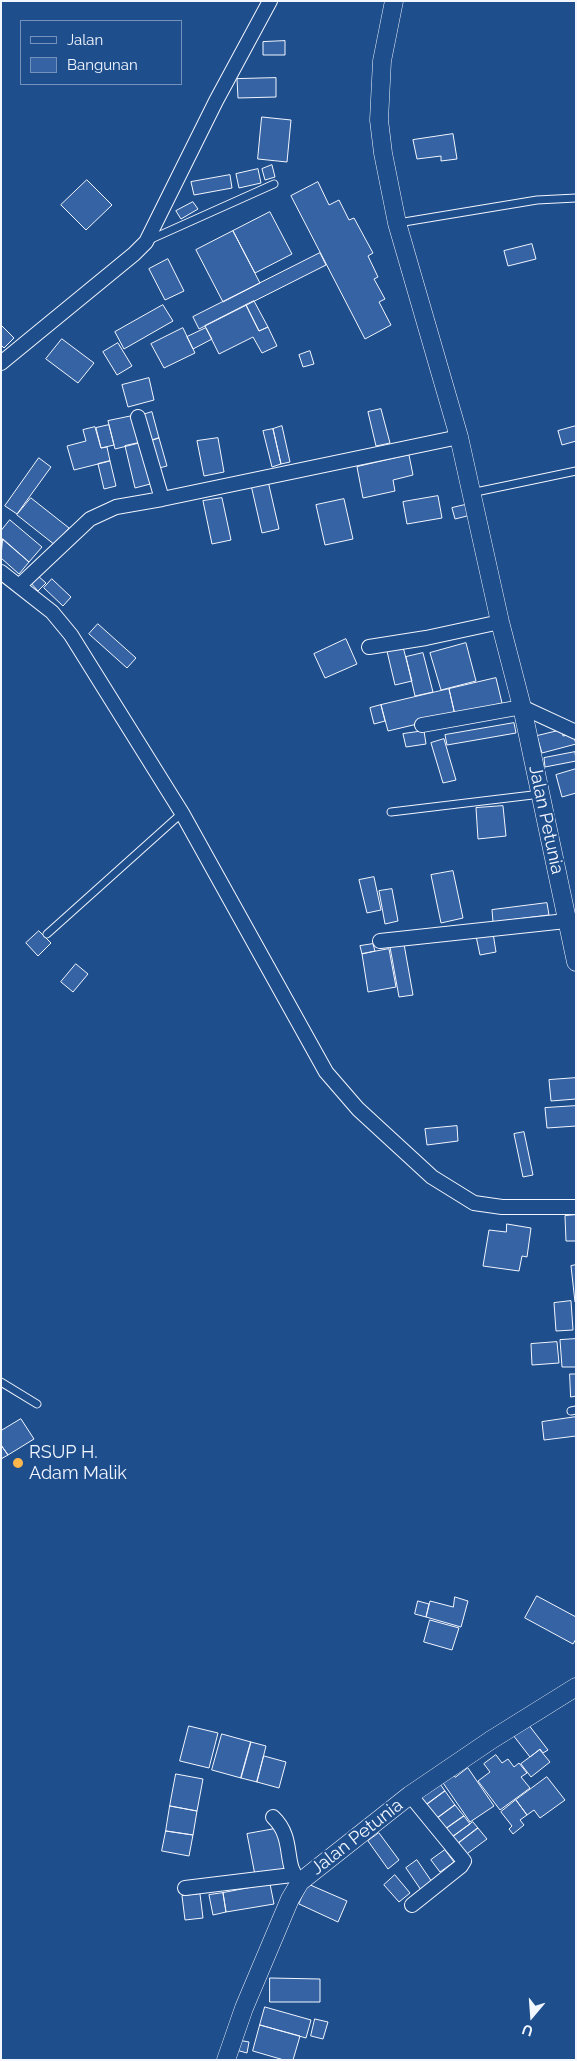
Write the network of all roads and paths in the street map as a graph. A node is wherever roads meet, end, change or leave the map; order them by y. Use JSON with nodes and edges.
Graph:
{"nodes":[{"id":1,"x":270,"y":1,"type":"edge"},
{"id":2,"x":394,"y":1,"type":"edge"},
{"id":3,"x":274,"y":184,"type":"dead end"},
{"id":4,"x":576,"y":198,"type":"edge"},
{"id":5,"x":397,"y":223,"type":"junction"},
{"id":6,"x":146,"y":242,"type":"junction"},
{"id":7,"x":3,"y":359,"type":"edge"},
{"id":8,"x":138,"y":417,"type":"dead end"},
{"id":9,"x":458,"y":437,"type":"junction"},
{"id":10,"x":576,"y":471,"type":"edge"},
{"id":11,"x":471,"y":493,"type":"junction"},
{"id":12,"x":162,"y":500,"type":"junction"},
{"id":13,"x":1,"y":572,"type":"edge"},
{"id":14,"x":20,"y":585,"type":"junction"},
{"id":15,"x":500,"y":622,"type":"junction"},
{"id":16,"x":369,"y":647,"type":"dead end"},
{"id":17,"x":522,"y":707,"type":"junction"},
{"id":18,"x":422,"y":725,"type":"dead end"},
{"id":19,"x":576,"y":732,"type":"edge"},
{"id":20,"x":542,"y":794,"type":"junction"},
{"id":21,"x":391,"y":812,"type":"dead end"},
{"id":22,"x":182,"y":813,"type":"junction"},
{"id":23,"x":566,"y":921,"type":"junction"},
{"id":24,"x":47,"y":934,"type":"dead end"},
{"id":25,"x":380,"y":941,"type":"dead end"},
{"id":26,"x":576,"y":962,"type":"edge"},
{"id":27,"x":576,"y":1207,"type":"edge"},
{"id":28,"x":1,"y":1382,"type":"edge"},
{"id":29,"x":36,"y":1404,"type":"dead end"},
{"id":30,"x":576,"y":1687,"type":"edge"},
{"id":31,"x":410,"y":1796,"type":"junction"},
{"id":32,"x":273,"y":1817,"type":"dead end"},
{"id":33,"x":296,"y":1878,"type":"junction"},
{"id":34,"x":185,"y":1888,"type":"dead end"},
{"id":35,"x":412,"y":1905,"type":"dead end"},
{"id":36,"x":226,"y":2060,"type":"edge"}],
"edges":[{"from":1,"to":6,"type":"street"},
{"from":2,"to":5,"type":"street","name":"Jalan Petunia"},
{"from":3,"to":6,"type":"lane"},
{"from":4,"to":5,"type":"lane"},
{"from":5,"to":9,"type":"street","name":"Jalan Petunia"},
{"from":6,"to":7,"type":"street"},
{"from":8,"to":12,"type":"street"},
{"from":9,"to":11,"type":"street","name":"Jalan Petunia"},
{"from":9,"to":12,"type":"street"},
{"from":10,"to":11,"type":"lane"},
{"from":11,"to":15,"type":"street","name":"Jalan Petunia"},
{"from":12,"to":14,"type":"street"},
{"from":13,"to":14,"type":"street"},
{"from":14,"to":22,"type":"street"},
{"from":15,"to":16,"type":"street"},
{"from":15,"to":17,"type":"street","name":"Jalan Petunia"},
{"from":17,"to":18,"type":"street"},
{"from":17,"to":19,"type":"street"},
{"from":17,"to":20,"type":"street","name":"Jalan Petunia"},
{"from":20,"to":21,"type":"lane"},
{"from":20,"to":23,"type":"street","name":"Jalan Petunia"},
{"from":22,"to":24,"type":"lane"},
{"from":22,"to":27,"type":"street"},
{"from":23,"to":25,"type":"street"},
{"from":23,"to":26,"type":"street","name":"Jalan Petunia"},
{"from":28,"to":29,"type":"lane"},
{"from":30,"to":31,"type":"street","name":"Jalan Petunia"},
{"from":31,"to":33,"type":"street","name":"Jalan Petunia"},
{"from":31,"to":35,"type":"street"},
{"from":32,"to":33,"type":"street"},
{"from":33,"to":34,"type":"street"},
{"from":33,"to":36,"type":"street","name":"Jalan Petunia"}]}
